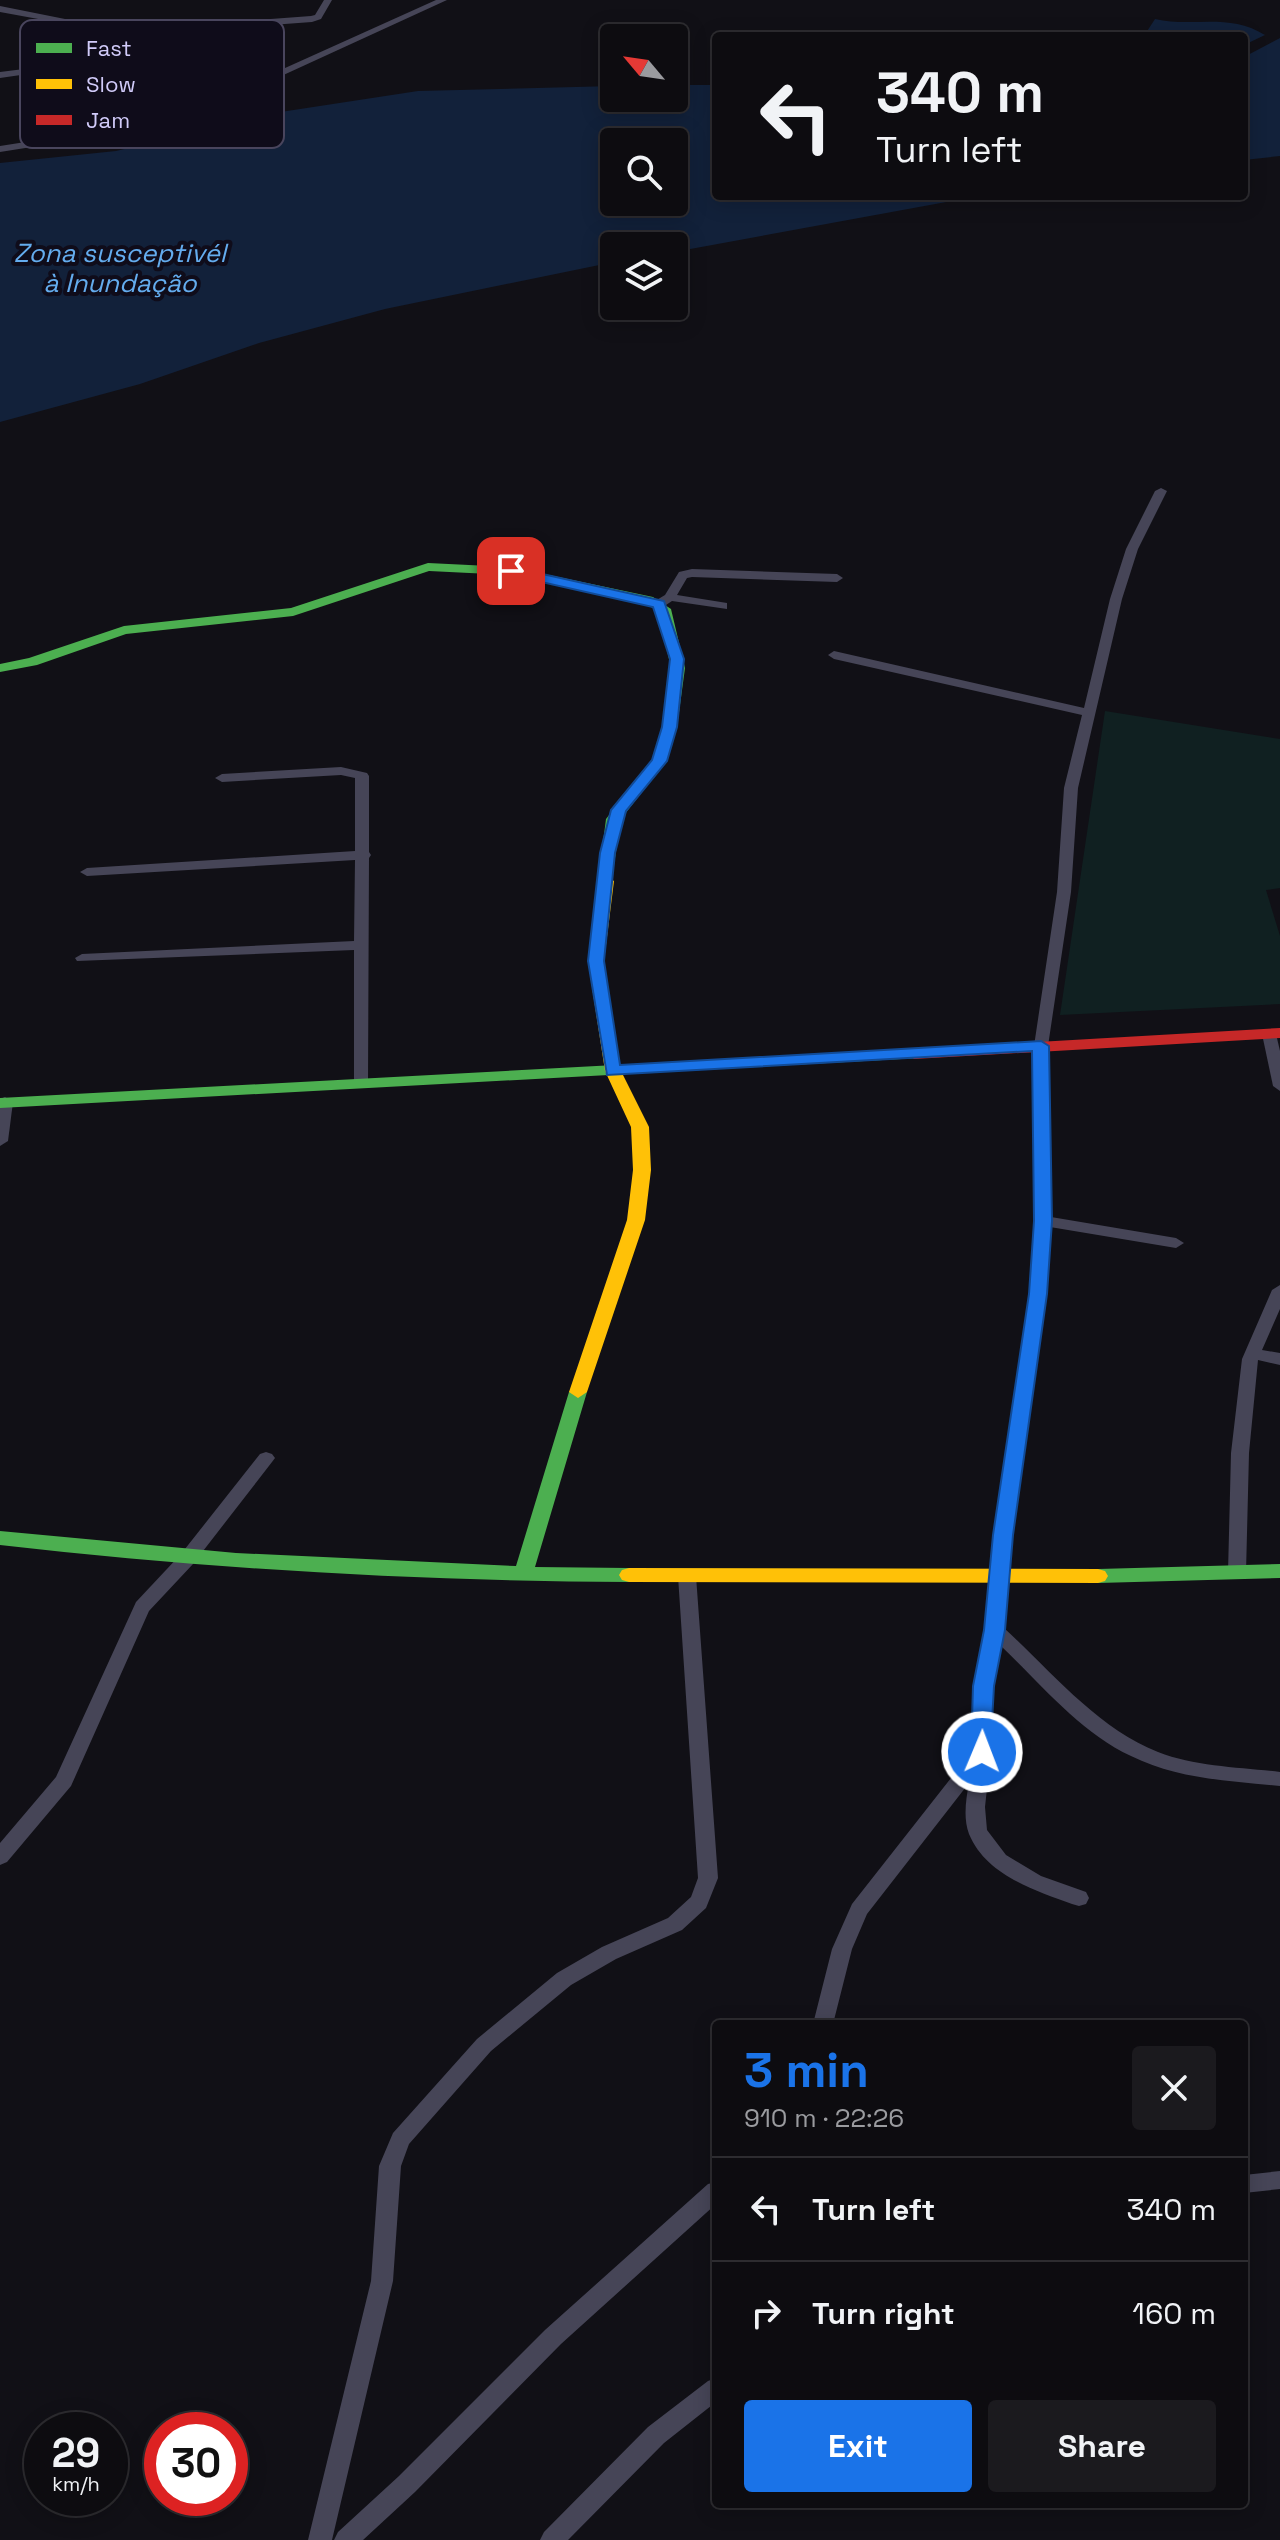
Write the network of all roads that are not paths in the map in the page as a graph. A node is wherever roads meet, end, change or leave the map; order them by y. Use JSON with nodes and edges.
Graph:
{"nodes":[{"id":1,"x":326,"y":0,"type":"edge"},
{"id":2,"x":443,"y":0,"type":"edge"},
{"id":3,"x":0,"y":9,"type":"edge"},
{"id":4,"x":57,"y":20,"type":"edge"},
{"id":5,"x":284,"y":21,"type":"edge"},
{"id":6,"x":20,"y":72,"type":"edge"},
{"id":7,"x":284,"y":72,"type":"edge"},
{"id":8,"x":0,"y":75,"type":"edge"},
{"id":9,"x":20,"y":146,"type":"edge"},
{"id":10,"x":0,"y":149,"type":"edge"},
{"id":11,"x":1161,"y":491,"type":"dead end"},
{"id":12,"x":837,"y":578,"type":"dead end"},
{"id":13,"x":665,"y":601,"type":"junction"},
{"id":14,"x":723,"y":606,"type":"dead end"},
{"id":15,"x":834,"y":655,"type":"dead end"},
{"id":16,"x":0,"y":668,"type":"edge"},
{"id":17,"x":1090,"y":713,"type":"junction"},
{"id":18,"x":222,"y":778,"type":"dead end"},
{"id":19,"x":364,"y":855,"type":"junction"},
{"id":20,"x":87,"y":872,"type":"dead end"},
{"id":21,"x":363,"y":945,"type":"junction"},
{"id":22,"x":82,"y":958,"type":"dead end"},
{"id":23,"x":1274,"y":1034,"type":"edge"},
{"id":24,"x":1041,"y":1046,"type":"junction"},
{"id":25,"x":613,"y":1071,"type":"junction"},
{"id":26,"x":361,"y":1084,"type":"junction"},
{"id":27,"x":1280,"y":1086,"type":"edge"},
{"id":28,"x":3,"y":1102,"type":"edge"},
{"id":29,"x":0,"y":1141,"type":"edge"},
{"id":30,"x":1043,"y":1221,"type":"junction"},
{"id":31,"x":1176,"y":1243,"type":"dead end"},
{"id":32,"x":1280,"y":1290,"type":"edge"},
{"id":33,"x":1252,"y":1353,"type":"junction"},
{"id":34,"x":1280,"y":1359,"type":"edge"},
{"id":35,"x":266,"y":1458,"type":"dead end"},
{"id":36,"x":0,"y":1538,"type":"edge"},
{"id":37,"x":187,"y":1559,"type":"junction"},
{"id":38,"x":1280,"y":1571,"type":"edge"},
{"id":39,"x":1237,"y":1573,"type":"junction"},
{"id":40,"x":998,"y":1574,"type":"junction"},
{"id":41,"x":523,"y":1575,"type":"junction"},
{"id":42,"x":687,"y":1576,"type":"junction"},
{"id":43,"x":995,"y":1630,"type":"junction"},
{"id":44,"x":982,"y":1752,"type":"junction"},
{"id":45,"x":1280,"y":1779,"type":"edge"},
{"id":46,"x":0,"y":1857,"type":"edge"},
{"id":47,"x":1079,"y":1898,"type":"dead end"},
{"id":48,"x":824,"y":2020,"type":"edge"},
{"id":49,"x":1280,"y":2180,"type":"edge"},
{"id":50,"x":1248,"y":2184,"type":"edge"},
{"id":51,"x":712,"y":2195,"type":"edge"},
{"id":52,"x":712,"y":2391,"type":"edge"},
{"id":53,"x":320,"y":2540,"type":"edge"},
{"id":54,"x":346,"y":2540,"type":"edge"},
{"id":55,"x":552,"y":2540,"type":"edge"}],
"edges":[{"from":1,"to":5,"type":"street"},
{"from":2,"to":7,"type":"street"},
{"from":3,"to":4,"type":"street"},
{"from":6,"to":8,"type":"street"},
{"from":9,"to":10,"type":"street"},
{"from":11,"to":17,"type":"street"},
{"from":12,"to":13,"type":"street"},
{"from":13,"to":14,"type":"street"},
{"from":13,"to":16,"type":"street"},
{"from":13,"to":25,"type":"street"},
{"from":15,"to":17,"type":"street"},
{"from":17,"to":24,"type":"street"},
{"from":18,"to":19,"type":"street"},
{"from":19,"to":20,"type":"street"},
{"from":19,"to":21,"type":"street"},
{"from":21,"to":22,"type":"street"},
{"from":21,"to":26,"type":"street"},
{"from":23,"to":24,"type":"street"},
{"from":23,"to":27,"type":"street"},
{"from":24,"to":25,"type":"street"},
{"from":24,"to":30,"type":"street"},
{"from":25,"to":26,"type":"street"},
{"from":25,"to":41,"type":"street"},
{"from":26,"to":28,"type":"street"},
{"from":28,"to":29,"type":"street"},
{"from":30,"to":31,"type":"street"},
{"from":30,"to":40,"type":"street"},
{"from":32,"to":33,"type":"street"},
{"from":33,"to":34,"type":"street"},
{"from":33,"to":39,"type":"street"},
{"from":35,"to":37,"type":"street"},
{"from":36,"to":37,"type":"street"},
{"from":37,"to":41,"type":"street"},
{"from":37,"to":46,"type":"street"},
{"from":38,"to":39,"type":"street"},
{"from":39,"to":40,"type":"street"},
{"from":40,"to":42,"type":"street"},
{"from":40,"to":43,"type":"street"},
{"from":41,"to":42,"type":"street"},
{"from":42,"to":53,"type":"street"},
{"from":43,"to":44,"type":"street"},
{"from":43,"to":45,"type":"street"},
{"from":44,"to":47,"type":"street"},
{"from":44,"to":48,"type":"street"},
{"from":49,"to":50,"type":"street"},
{"from":51,"to":54,"type":"street"},
{"from":52,"to":55,"type":"street"}]}
